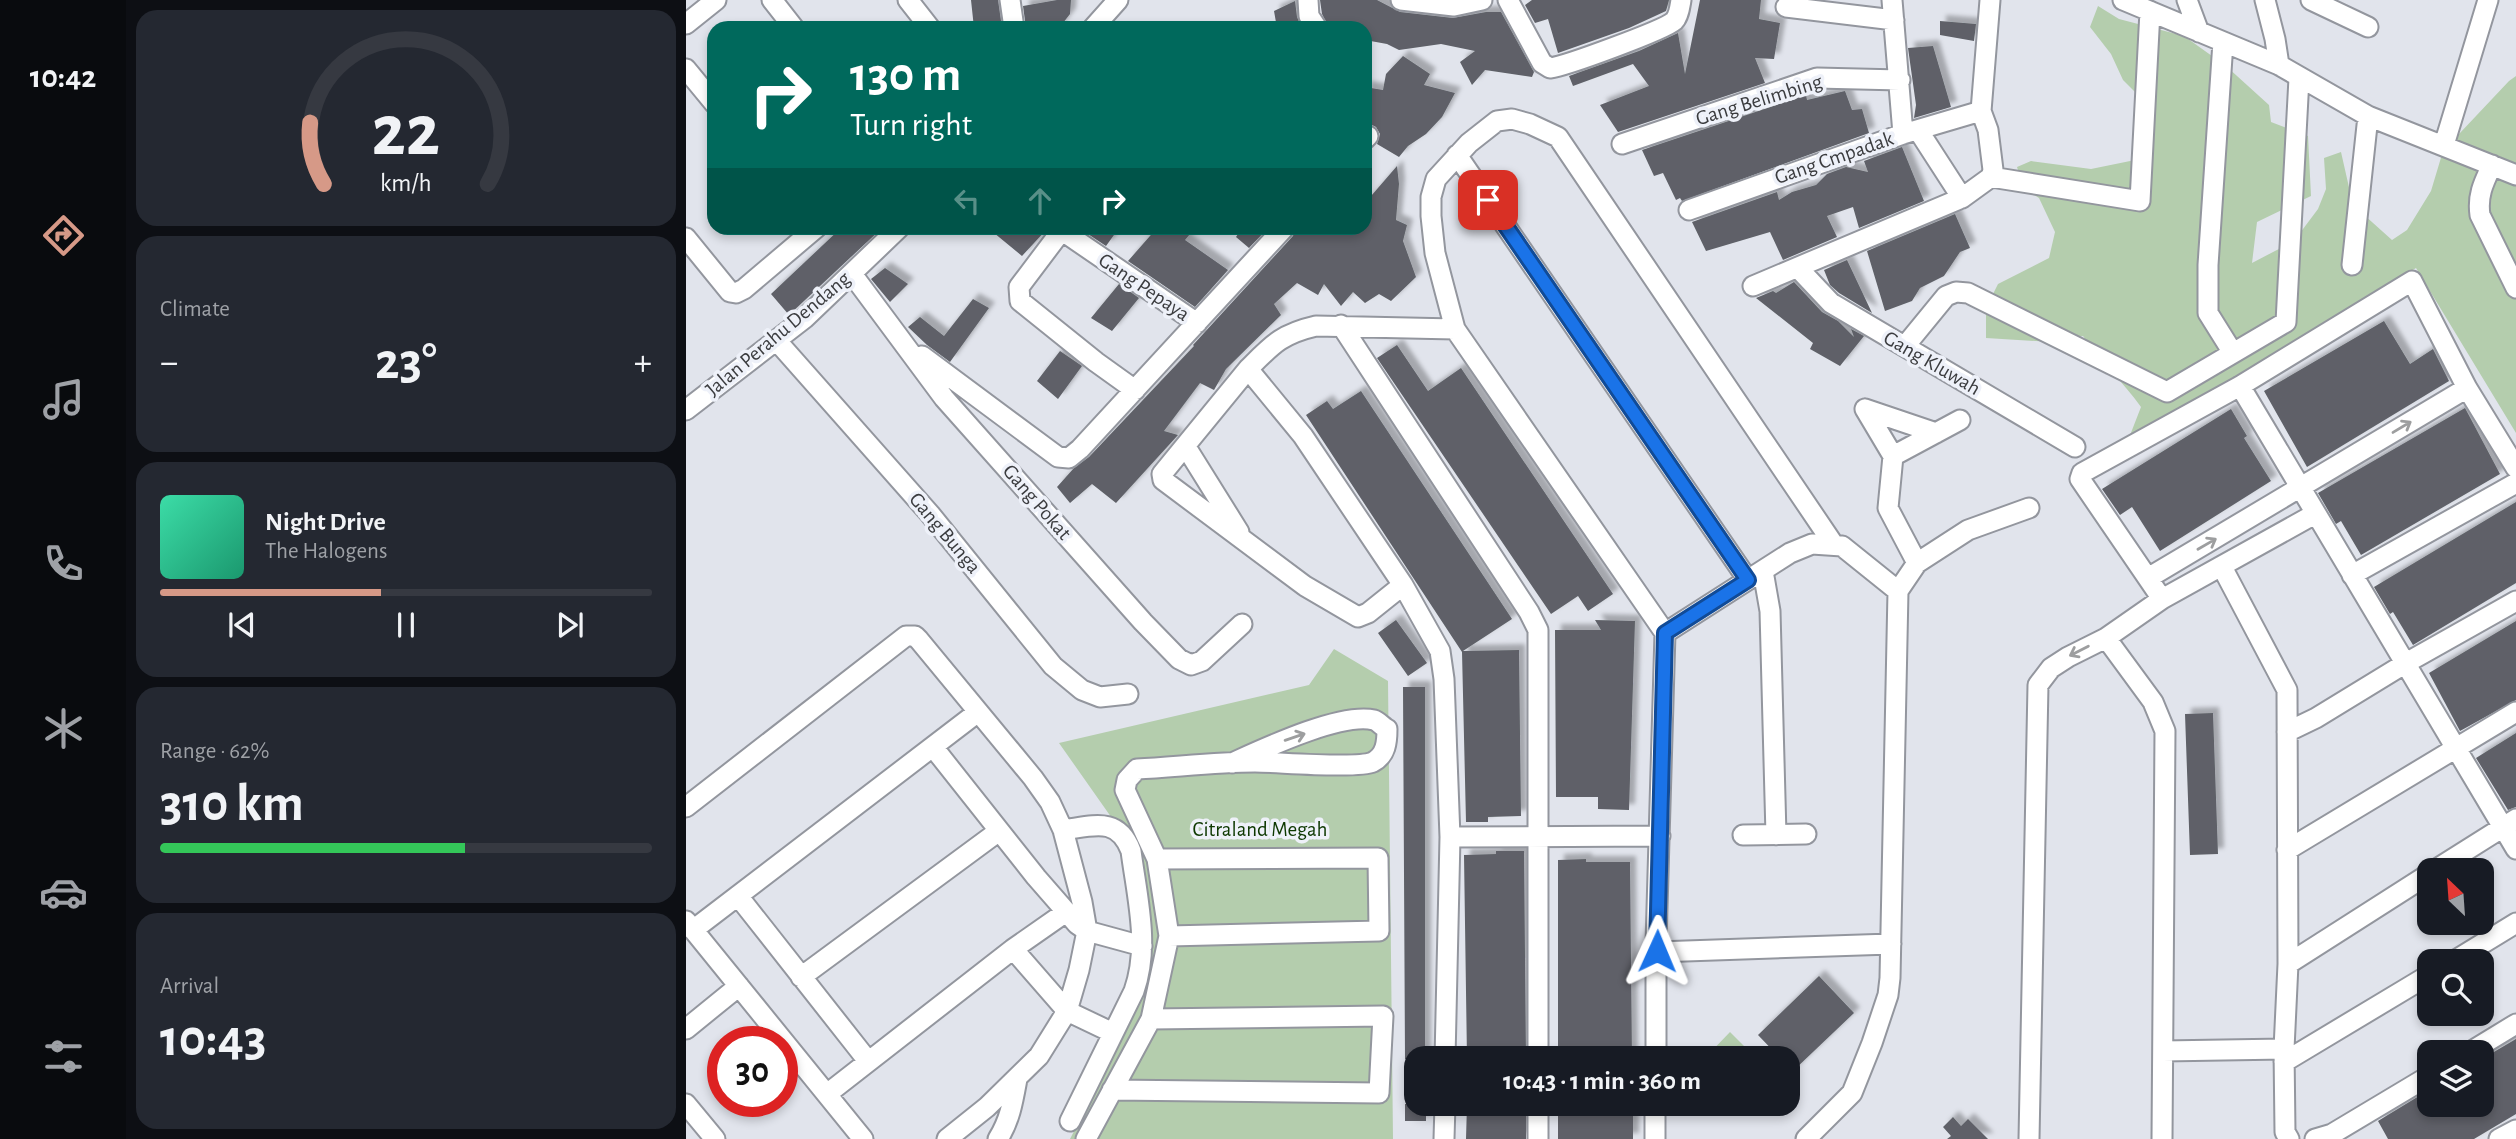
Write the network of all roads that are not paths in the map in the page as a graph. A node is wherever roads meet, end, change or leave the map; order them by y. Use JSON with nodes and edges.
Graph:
{"nodes":[{"id":1,"x":716,"y":0,"type":"edge"},
{"id":2,"x":772,"y":0,"type":"edge"},
{"id":3,"x":908,"y":0,"type":"edge"},
{"id":4,"x":1010,"y":0,"type":"edge"},
{"id":5,"x":1096,"y":0,"type":"edge"},
{"id":6,"x":1118,"y":0,"type":"edge"},
{"id":7,"x":1308,"y":0,"type":"edge"},
{"id":8,"x":1401,"y":0,"type":"edge"},
{"id":9,"x":1483,"y":0,"type":"edge"},
{"id":10,"x":1681,"y":0,"type":"edge"},
{"id":11,"x":1990,"y":0,"type":"edge"},
{"id":12,"x":2123,"y":0,"type":"edge"},
{"id":13,"x":2186,"y":0,"type":"edge"},
{"id":14,"x":2265,"y":0,"type":"edge"},
{"id":15,"x":2311,"y":0,"type":"edge"},
{"id":16,"x":2488,"y":0,"type":"edge"},
{"id":17,"x":1512,"y":1,"type":"edge"},
{"id":18,"x":1786,"y":7,"type":"dead end"},
{"id":19,"x":1893,"y":10,"type":"edge"},
{"id":20,"x":2150,"y":11,"type":"junction"},
{"id":21,"x":788,"y":21,"type":"edge"},
{"id":22,"x":924,"y":21,"type":"edge"},
{"id":23,"x":1013,"y":21,"type":"edge"},
{"id":24,"x":1096,"y":21,"type":"edge"},
{"id":25,"x":1100,"y":21,"type":"edge"},
{"id":26,"x":1312,"y":21,"type":"edge"},
{"id":27,"x":686,"y":24,"type":"edge"},
{"id":28,"x":2368,"y":27,"type":"dead end"},
{"id":29,"x":2199,"y":32,"type":"junction"},
{"id":30,"x":2223,"y":42,"type":"junction"},
{"id":31,"x":2279,"y":65,"type":"junction"},
{"id":32,"x":686,"y":69,"type":"edge"},
{"id":33,"x":2299,"y":78,"type":"junction"},
{"id":34,"x":1900,"y":80,"type":"junction"},
{"id":35,"x":707,"y":94,"type":"edge"},
{"id":36,"x":1981,"y":111,"type":"junction"},
{"id":37,"x":2368,"y":116,"type":"junction"},
{"id":38,"x":1910,"y":132,"type":"junction"},
{"id":39,"x":1622,"y":144,"type":"dead end"},
{"id":40,"x":2444,"y":145,"type":"junction"},
{"id":41,"x":1457,"y":155,"type":"junction"},
{"id":42,"x":2492,"y":165,"type":"junction"},
{"id":43,"x":2516,"y":174,"type":"edge"},
{"id":44,"x":1991,"y":177,"type":"junction"},
{"id":45,"x":1962,"y":198,"type":"junction"},
{"id":46,"x":1689,"y":210,"type":"dead end"},
{"id":47,"x":808,"y":235,"type":"edge"},
{"id":48,"x":892,"y":235,"type":"edge"},
{"id":49,"x":1056,"y":235,"type":"edge"},
{"id":50,"x":1069,"y":235,"type":"edge"},
{"id":51,"x":1278,"y":235,"type":"edge"},
{"id":52,"x":686,"y":238,"type":"edge"},
{"id":53,"x":2352,"y":265,"type":"dead end"},
{"id":54,"x":1798,"y":268,"type":"junction"},
{"id":55,"x":852,"y":274,"type":"junction"},
{"id":56,"x":1753,"y":286,"type":"dead end"},
{"id":57,"x":2516,"y":288,"type":"edge"},
{"id":58,"x":1196,"y":323,"type":"junction"},
{"id":59,"x":1341,"y":325,"type":"junction"},
{"id":60,"x":1455,"y":329,"type":"junction"},
{"id":61,"x":776,"y":340,"type":"junction"},
{"id":62,"x":1905,"y":346,"type":"junction"},
{"id":63,"x":2233,"y":353,"type":"junction"},
{"id":64,"x":1248,"y":369,"type":"junction"},
{"id":65,"x":2240,"y":386,"type":"junction"},
{"id":66,"x":2467,"y":388,"type":"junction"},
{"id":67,"x":1135,"y":390,"type":"junction"},
{"id":68,"x":951,"y":391,"type":"junction"},
{"id":69,"x":686,"y":410,"type":"edge"},
{"id":70,"x":1960,"y":420,"type":"dead end"},
{"id":71,"x":1936,"y":433,"type":"junction"},
{"id":72,"x":1186,"y":447,"type":"junction"},
{"id":73,"x":2075,"y":447,"type":"dead end"},
{"id":74,"x":1893,"y":456,"type":"junction"},
{"id":75,"x":2516,"y":468,"type":"edge"},
{"id":76,"x":2516,"y":483,"type":"edge"},
{"id":77,"x":2301,"y":489,"type":"junction"},
{"id":78,"x":2029,"y":508,"type":"dead end"},
{"id":79,"x":2315,"y":513,"type":"junction"},
{"id":80,"x":1245,"y":542,"type":"junction"},
{"id":81,"x":1834,"y":545,"type":"junction"},
{"id":82,"x":1917,"y":563,"type":"junction"},
{"id":83,"x":2222,"y":567,"type":"junction"},
{"id":84,"x":1756,"y":575,"type":"junction"},
{"id":85,"x":2352,"y":575,"type":"junction"},
{"id":86,"x":2148,"y":579,"type":"junction"},
{"id":87,"x":1403,"y":585,"type":"junction"},
{"id":88,"x":1898,"y":590,"type":"junction"},
{"id":89,"x":2162,"y":599,"type":"junction"},
{"id":90,"x":2516,"y":601,"type":"edge"},
{"id":91,"x":1242,"y":624,"type":"dead end"},
{"id":92,"x":1665,"y":633,"type":"junction"},
{"id":93,"x":2106,"y":638,"type":"junction"},
{"id":94,"x":2406,"y":663,"type":"junction"},
{"id":95,"x":2287,"y":690,"type":"junction"},
{"id":96,"x":1128,"y":694,"type":"dead end"},
{"id":97,"x":978,"y":712,"type":"junction"},
{"id":98,"x":2516,"y":712,"type":"edge"},
{"id":99,"x":2316,"y":718,"type":"junction"},
{"id":100,"x":2287,"y":732,"type":"junction"},
{"id":101,"x":933,"y":747,"type":"junction"},
{"id":102,"x":2456,"y":747,"type":"junction"},
{"id":103,"x":1232,"y":763,"type":"junction"},
{"id":104,"x":686,"y":807,"type":"edge"},
{"id":105,"x":2509,"y":823,"type":"edge"},
{"id":106,"x":1063,"y":830,"type":"junction"},
{"id":107,"x":999,"y":831,"type":"junction"},
{"id":108,"x":1806,"y":834,"type":"dead end"},
{"id":109,"x":1743,"y":835,"type":"dead end"},
{"id":110,"x":1776,"y":835,"type":"junction"},
{"id":111,"x":1660,"y":836,"type":"junction"},
{"id":112,"x":1450,"y":837,"type":"junction"},
{"id":113,"x":1539,"y":837,"type":"junction"},
{"id":114,"x":2516,"y":849,"type":"edge"},
{"id":115,"x":2287,"y":850,"type":"junction"},
{"id":116,"x":2454,"y":858,"type":"edge"},
{"id":117,"x":1157,"y":859,"type":"junction"},
{"id":118,"x":2417,"y":882,"type":"edge"},
{"id":119,"x":738,"y":896,"type":"junction"},
{"id":120,"x":1066,"y":912,"type":"junction"},
{"id":121,"x":2516,"y":923,"type":"edge"},
{"id":122,"x":689,"y":926,"type":"edge"},
{"id":123,"x":1087,"y":932,"type":"junction"},
{"id":124,"x":1169,"y":936,"type":"junction"},
{"id":125,"x":1891,"y":944,"type":"junction"},
{"id":126,"x":1142,"y":946,"type":"junction"},
{"id":127,"x":1013,"y":949,"type":"junction"},
{"id":128,"x":2474,"y":949,"type":"edge"},
{"id":129,"x":1657,"y":951,"type":"junction"},
{"id":130,"x":2288,"y":964,"type":"junction"},
{"id":131,"x":802,"y":977,"type":"junction"},
{"id":132,"x":2417,"y":982,"type":"edge"},
{"id":133,"x":739,"y":986,"type":"junction"},
{"id":134,"x":1067,"y":1011,"type":"junction"},
{"id":135,"x":1151,"y":1019,"type":"junction"},
{"id":136,"x":2516,"y":1024,"type":"edge"},
{"id":137,"x":686,"y":1029,"type":"edge"},
{"id":138,"x":1113,"y":1033,"type":"junction"},
{"id":139,"x":2490,"y":1040,"type":"edge"},
{"id":140,"x":1445,"y":1046,"type":"edge"},
{"id":141,"x":1538,"y":1046,"type":"edge"},
{"id":142,"x":1656,"y":1046,"type":"edge"},
{"id":143,"x":2163,"y":1051,"type":"junction"},
{"id":144,"x":2284,"y":1056,"type":"junction"},
{"id":145,"x":868,"y":1061,"type":"junction"},
{"id":146,"x":1017,"y":1079,"type":"junction"},
{"id":147,"x":2417,"y":1083,"type":"edge"},
{"id":148,"x":1112,"y":1090,"type":"junction"},
{"id":149,"x":827,"y":1094,"type":"junction"},
{"id":150,"x":686,"y":1104,"type":"edge"},
{"id":151,"x":1445,"y":1116,"type":"edge"},
{"id":152,"x":1538,"y":1116,"type":"edge"},
{"id":153,"x":1655,"y":1116,"type":"edge"},
{"id":154,"x":1070,"y":1121,"type":"dead end"},
{"id":155,"x":2516,"y":1130,"type":"edge"},
{"id":156,"x":715,"y":1139,"type":"edge"},
{"id":157,"x":863,"y":1139,"type":"edge"},
{"id":158,"x":947,"y":1139,"type":"edge"},
{"id":159,"x":998,"y":1139,"type":"edge"},
{"id":160,"x":1086,"y":1139,"type":"edge"},
{"id":161,"x":1444,"y":1139,"type":"edge"},
{"id":162,"x":1538,"y":1139,"type":"edge"},
{"id":163,"x":1655,"y":1139,"type":"edge"},
{"id":164,"x":1807,"y":1139,"type":"edge"},
{"id":165,"x":2029,"y":1139,"type":"edge"},
{"id":166,"x":2162,"y":1139,"type":"edge"},
{"id":167,"x":2289,"y":1139,"type":"edge"},
{"id":168,"x":2315,"y":1139,"type":"edge"},
{"id":169,"x":2499,"y":1139,"type":"edge"}],
"edges":[{"from":1,"to":27,"type":"street"},
{"from":2,"to":21,"type":"street"},
{"from":3,"to":22,"type":"street"},
{"from":4,"to":23,"type":"street"},
{"from":5,"to":24,"type":"street"},
{"from":6,"to":25,"type":"street"},
{"from":7,"to":26,"type":"street"},
{"from":8,"to":9,"type":"street"},
{"from":9,"to":17,"type":"street"},
{"from":10,"to":17,"type":"street"},
{"from":11,"to":36,"type":"street"},
{"from":12,"to":20,"type":"street"},
{"from":13,"to":29,"type":"street"},
{"from":14,"to":31,"type":"street"},
{"from":15,"to":28,"type":"street"},
{"from":16,"to":40,"type":"street"},
{"from":18,"to":19,"type":"street"},
{"from":19,"to":34,"type":"street"},
{"from":20,"to":29,"type":"street"},
{"from":20,"to":44,"type":"street"},
{"from":29,"to":30,"type":"street"},
{"from":30,"to":31,"type":"street"},
{"from":30,"to":63,"type":"street"},
{"from":31,"to":33,"type":"street"},
{"from":32,"to":35,"type":"street"},
{"from":33,"to":37,"type":"street"},
{"from":33,"to":63,"type":"street"},
{"from":34,"to":38,"type":"street"},
{"from":34,"to":39,"type":"street","name":"Gang Belimbing"},
{"from":36,"to":38,"type":"street","name":"Gang Cmpadak"},
{"from":36,"to":44,"type":"street"},
{"from":37,"to":40,"type":"street"},
{"from":37,"to":53,"type":"street"},
{"from":38,"to":45,"type":"street"},
{"from":38,"to":46,"type":"street","name":"Gang Cmpadak"},
{"from":40,"to":42,"type":"street"},
{"from":41,"to":60,"type":"street"},
{"from":41,"to":81,"type":"street"},
{"from":41,"to":84,"type":"street"},
{"from":42,"to":43,"type":"street"},
{"from":42,"to":57,"type":"street"},
{"from":44,"to":45,"type":"street"},
{"from":45,"to":54,"type":"street"},
{"from":47,"to":52,"type":"street"},
{"from":48,"to":55,"type":"street","name":"Jalan Perahu Dendang"},
{"from":49,"to":67,"type":"street"},
{"from":50,"to":58,"type":"street","name":"Gang Pepaya"},
{"from":51,"to":58,"type":"street"},
{"from":54,"to":56,"type":"street"},
{"from":54,"to":62,"type":"street","name":"Gang Kluwah"},
{"from":55,"to":61,"type":"street","name":"Jalan Perahu Dendang"},
{"from":55,"to":68,"type":"street","name":"Gang Pokat"},
{"from":58,"to":67,"type":"street"},
{"from":59,"to":60,"type":"street"},
{"from":59,"to":64,"type":"street"},
{"from":59,"to":113,"type":"street"},
{"from":60,"to":92,"type":"street"},
{"from":61,"to":69,"type":"street","name":"Jalan Perahu Dendang"},
{"from":61,"to":96,"type":"street","name":"Gang Bunga"},
{"from":62,"to":63,"type":"street"},
{"from":62,"to":73,"type":"street","name":"Gang Kluwah"},
{"from":64,"to":72,"type":"street"},
{"from":64,"to":87,"type":"street"},
{"from":65,"to":66,"type":"street"},
{"from":65,"to":77,"type":"street"},
{"from":65,"to":86,"type":"street"},
{"from":66,"to":75,"type":"street"},
{"from":77,"to":66,"type":"street","one_way":true},
{"from":67,"to":68,"type":"street"},
{"from":68,"to":91,"type":"street","name":"Gang Pokat"},
{"from":70,"to":71,"type":"street"},
{"from":71,"to":74,"type":"street"},
{"from":71,"to":74,"type":"street"},
{"from":72,"to":80,"type":"street"},
{"from":72,"to":80,"type":"street"},
{"from":74,"to":82,"type":"street"},
{"from":76,"to":85,"type":"street"},
{"from":77,"to":79,"type":"street"},
{"from":86,"to":77,"type":"street","one_way":true},
{"from":78,"to":82,"type":"street"},
{"from":79,"to":83,"type":"street"},
{"from":79,"to":85,"type":"street"},
{"from":80,"to":87,"type":"street"},
{"from":81,"to":84,"type":"street"},
{"from":81,"to":88,"type":"street"},
{"from":82,"to":88,"type":"street"},
{"from":83,"to":89,"type":"street"},
{"from":83,"to":95,"type":"street"},
{"from":84,"to":92,"type":"street"},
{"from":84,"to":110,"type":"street"},
{"from":85,"to":94,"type":"street"},
{"from":86,"to":89,"type":"street"},
{"from":87,"to":112,"type":"street"},
{"from":88,"to":125,"type":"street"},
{"from":89,"to":93,"type":"street"},
{"from":90,"to":94,"type":"street"},
{"from":92,"to":111,"type":"street"},
{"from":93,"to":143,"type":"street"},
{"from":93,"to":165,"type":"street","one_way":true},
{"from":94,"to":99,"type":"street"},
{"from":94,"to":102,"type":"street"},
{"from":95,"to":99,"type":"street"},
{"from":95,"to":100,"type":"street"},
{"from":97,"to":101,"type":"street"},
{"from":97,"to":104,"type":"street"},
{"from":97,"to":106,"type":"street"},
{"from":98,"to":102,"type":"street"},
{"from":99,"to":100,"type":"street"},
{"from":100,"to":115,"type":"street"},
{"from":101,"to":107,"type":"street"},
{"from":101,"to":119,"type":"street"},
{"from":102,"to":105,"type":"street"},
{"from":102,"to":115,"type":"street"},
{"from":103,"to":103,"type":"street","one_way":true},
{"from":103,"to":117,"type":"street"},
{"from":105,"to":114,"type":"street"},
{"from":105,"to":116,"type":"street"},
{"from":106,"to":123,"type":"street"},
{"from":106,"to":126,"type":"street"},
{"from":107,"to":120,"type":"street"},
{"from":107,"to":131,"type":"street"},
{"from":108,"to":110,"type":"street"},
{"from":109,"to":110,"type":"street"},
{"from":111,"to":113,"type":"street"},
{"from":111,"to":129,"type":"street"},
{"from":112,"to":113,"type":"street"},
{"from":112,"to":140,"type":"street"},
{"from":113,"to":141,"type":"street"},
{"from":115,"to":130,"type":"street"},
{"from":117,"to":124,"type":"street"},
{"from":117,"to":124,"type":"street"},
{"from":118,"to":130,"type":"street"},
{"from":119,"to":122,"type":"street"},
{"from":119,"to":131,"type":"street"},
{"from":120,"to":123,"type":"street"},
{"from":120,"to":127,"type":"street"},
{"from":121,"to":128,"type":"street"},
{"from":122,"to":133,"type":"street"},
{"from":123,"to":126,"type":"street"},
{"from":123,"to":134,"type":"street"},
{"from":124,"to":135,"type":"street"},
{"from":125,"to":129,"type":"street"},
{"from":125,"to":164,"type":"street"},
{"from":126,"to":138,"type":"street"},
{"from":127,"to":134,"type":"street"},
{"from":127,"to":145,"type":"street"},
{"from":129,"to":142,"type":"street"},
{"from":130,"to":144,"type":"street"},
{"from":131,"to":145,"type":"street"},
{"from":132,"to":144,"type":"street"},
{"from":133,"to":137,"type":"street"},
{"from":133,"to":149,"type":"street"},
{"from":134,"to":138,"type":"street"},
{"from":134,"to":146,"type":"street"},
{"from":135,"to":148,"type":"street"},
{"from":135,"to":148,"type":"street"},
{"from":136,"to":139,"type":"street"},
{"from":138,"to":154,"type":"street"},
{"from":143,"to":144,"type":"street"},
{"from":143,"to":166,"type":"street"},
{"from":144,"to":167,"type":"street"},
{"from":145,"to":149,"type":"street"},
{"from":146,"to":158,"type":"street"},
{"from":146,"to":159,"type":"street"},
{"from":147,"to":168,"type":"street"},
{"from":148,"to":160,"type":"street"},
{"from":149,"to":157,"type":"street"},
{"from":150,"to":156,"type":"street"},
{"from":151,"to":161,"type":"street"},
{"from":152,"to":162,"type":"street"},
{"from":153,"to":163,"type":"street"},
{"from":155,"to":169,"type":"street"}]}
